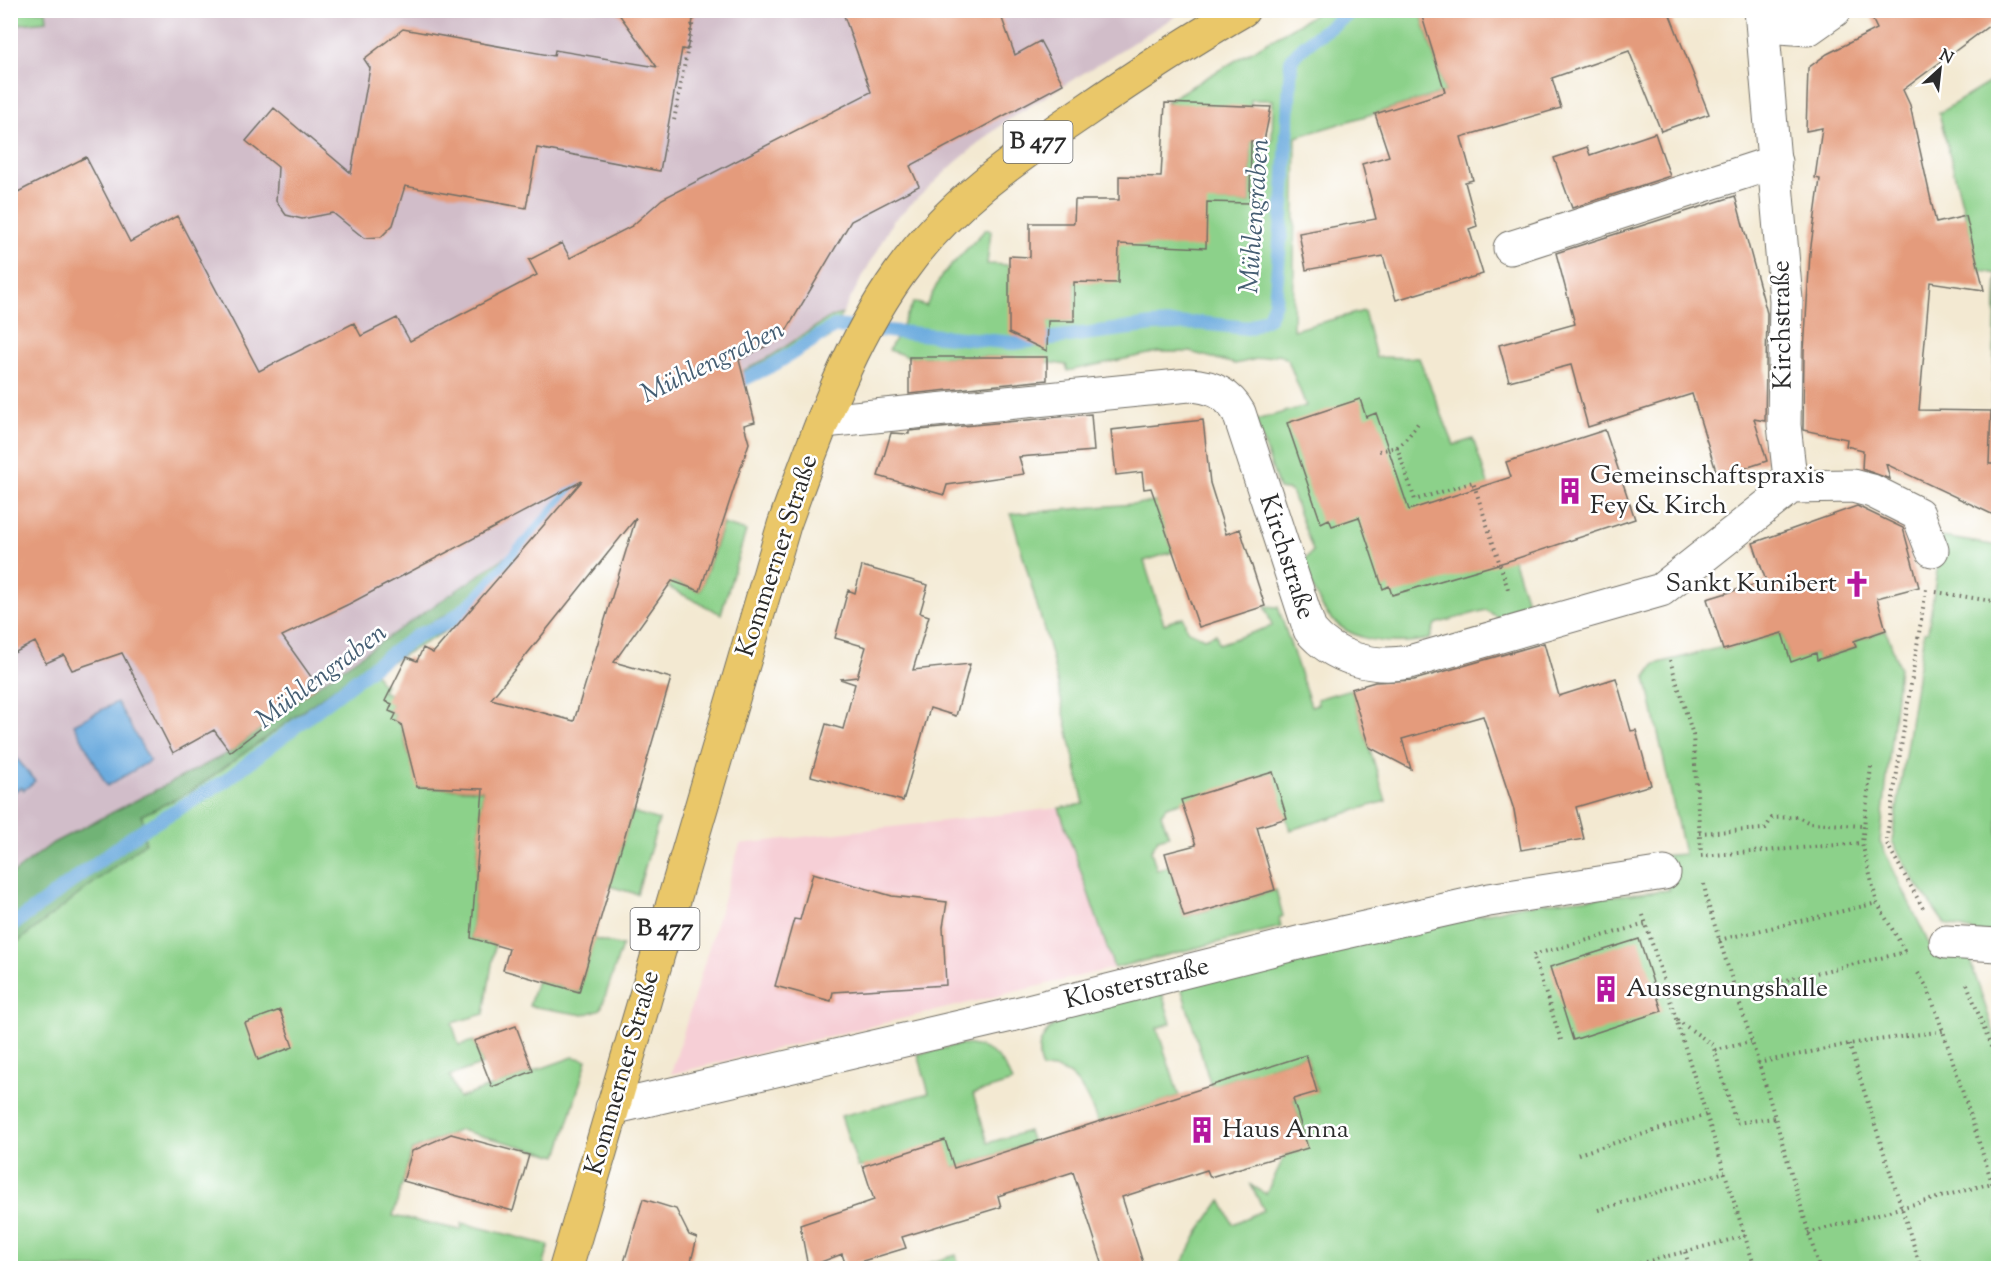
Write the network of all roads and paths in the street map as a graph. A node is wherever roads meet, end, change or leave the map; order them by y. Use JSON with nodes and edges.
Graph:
{"nodes":[{"id":1,"x":695,"y":10,"type":"edge"},
{"id":2,"x":1243,"y":10,"type":"edge"},
{"id":3,"x":1835,"y":10,"type":"edge"},
{"id":4,"x":1762,"y":18,"type":"edge"},
{"id":5,"x":674,"y":120,"type":"dead end"},
{"id":6,"x":1775,"y":162,"type":"junction"},
{"id":7,"x":1510,"y":248,"type":"dead end"},
{"id":8,"x":824,"y":421,"type":"junction"},
{"id":9,"x":1419,"y":422,"type":"dead end"},
{"id":10,"x":1397,"y":447,"type":"junction"},
{"id":11,"x":1379,"y":451,"type":"dead end"},
{"id":12,"x":1791,"y":487,"type":"junction"},
{"id":13,"x":1932,"y":550,"type":"joint"},
{"id":14,"x":1926,"y":590,"type":"junction"},
{"id":15,"x":1998,"y":602,"type":"edge"},
{"id":16,"x":1521,"y":630,"type":"junction"},
{"id":17,"x":1670,"y":660,"type":"dead end"},
{"id":18,"x":1871,"y":767,"type":"dead end"},
{"id":19,"x":1862,"y":826,"type":"junction"},
{"id":20,"x":1699,"y":832,"type":"junction"},
{"id":21,"x":1862,"y":843,"type":"junction"},
{"id":22,"x":1701,"y":858,"type":"junction"},
{"id":23,"x":1664,"y":873,"type":"joint"},
{"id":24,"x":1631,"y":877,"type":"junction"},
{"id":25,"x":1877,"y":903,"type":"junction"},
{"id":26,"x":1646,"y":924,"type":"junction"},
{"id":27,"x":1719,"y":940,"type":"junction"},
{"id":28,"x":1946,"y":942,"type":"junction"},
{"id":29,"x":1998,"y":945,"type":"edge"},
{"id":30,"x":1906,"y":952,"type":"junction"},
{"id":31,"x":1911,"y":962,"type":"dead end"},
{"id":32,"x":1917,"y":971,"type":"dead end"},
{"id":33,"x":1735,"y":992,"type":"junction"},
{"id":34,"x":1677,"y":1020,"type":"junction"},
{"id":35,"x":1943,"y":1031,"type":"junction"},
{"id":36,"x":1561,"y":1040,"type":"dead end"},
{"id":37,"x":1751,"y":1042,"type":"junction"},
{"id":38,"x":1849,"y":1044,"type":"junction"},
{"id":39,"x":1715,"y":1050,"type":"junction"},
{"id":40,"x":1758,"y":1063,"type":"junction"},
{"id":41,"x":1998,"y":1065,"type":"edge"},
{"id":42,"x":612,"y":1108,"type":"junction"},
{"id":43,"x":1706,"y":1115,"type":"junction"},
{"id":44,"x":1774,"y":1118,"type":"junction"},
{"id":45,"x":1578,"y":1154,"type":"dead end"},
{"id":46,"x":1725,"y":1172,"type":"junction"},
{"id":47,"x":1992,"y":1183,"type":"junction"},
{"id":48,"x":1998,"y":1201,"type":"edge"},
{"id":49,"x":1903,"y":1209,"type":"junction"},
{"id":50,"x":1598,"y":1210,"type":"dead end"},
{"id":51,"x":1808,"y":1233,"type":"junction"},
{"id":52,"x":1745,"y":1236,"type":"junction"},
{"id":53,"x":1685,"y":1252,"type":"junction"},
{"id":54,"x":1818,"y":1267,"type":"edge"},
{"id":55,"x":566,"y":1269,"type":"edge"},
{"id":56,"x":1622,"y":1269,"type":"edge"},
{"id":57,"x":1690,"y":1269,"type":"edge"},
{"id":58,"x":1755,"y":1269,"type":"edge"},
{"id":59,"x":1806,"y":1269,"type":"edge"},
{"id":60,"x":1921,"y":1269,"type":"edge"}],
"edges":[{"from":1,"to":5,"type":"path"},
{"from":2,"to":8,"type":"main road","name":"Kommerner Straße","number":"B 477"},
{"from":3,"to":4,"type":"street"},
{"from":4,"to":6,"type":"street","name":"Kirchstraße"},
{"from":6,"to":7,"type":"street"},
{"from":6,"to":12,"type":"street","name":"Kirchstraße"},
{"from":8,"to":16,"type":"street","name":"Kirchstraße"},
{"from":8,"to":42,"type":"main road","name":"Kommerner Straße","number":"B 477"},
{"from":9,"to":10,"type":"path"},
{"from":10,"to":11,"type":"path"},
{"from":10,"to":16,"type":"path"},
{"from":12,"to":13,"type":"street"},
{"from":12,"to":16,"type":"street","name":"Kirchstraße"},
{"from":13,"to":14,"type":"path"},
{"from":14,"to":15,"type":"path"},
{"from":14,"to":28,"type":"path"},
{"from":17,"to":20,"type":"path"},
{"from":18,"to":19,"type":"path"},
{"from":19,"to":20,"type":"path"},
{"from":19,"to":21,"type":"path"},
{"from":20,"to":22,"type":"path"},
{"from":21,"to":22,"type":"path"},
{"from":21,"to":25,"type":"path"},
{"from":22,"to":23,"type":"path"},
{"from":22,"to":27,"type":"path"},
{"from":23,"to":24,"type":"street","name":"Klosterstraße"},
{"from":24,"to":26,"type":"path"},
{"from":24,"to":42,"type":"street","name":"Klosterstraße"},
{"from":25,"to":27,"type":"path"},
{"from":25,"to":30,"type":"path"},
{"from":26,"to":34,"type":"path"},
{"from":26,"to":36,"type":"path"},
{"from":27,"to":33,"type":"path"},
{"from":28,"to":29,"type":"street"},
{"from":28,"to":41,"type":"path"},
{"from":30,"to":31,"type":"path"},
{"from":30,"to":33,"type":"path"},
{"from":32,"to":35,"type":"path"},
{"from":33,"to":37,"type":"path"},
{"from":34,"to":39,"type":"path"},
{"from":34,"to":43,"type":"path"},
{"from":35,"to":38,"type":"path"},
{"from":35,"to":47,"type":"path"},
{"from":37,"to":39,"type":"path"},
{"from":37,"to":40,"type":"path"},
{"from":38,"to":40,"type":"path"},
{"from":38,"to":49,"type":"path"},
{"from":39,"to":44,"type":"path"},
{"from":40,"to":44,"type":"path"},
{"from":42,"to":55,"type":"main road","name":"Kommerner Straße","number":"B 477"},
{"from":43,"to":45,"type":"path"},
{"from":43,"to":46,"type":"path"},
{"from":44,"to":51,"type":"path"},
{"from":46,"to":50,"type":"path"},
{"from":46,"to":52,"type":"path"},
{"from":47,"to":48,"type":"path"},
{"from":47,"to":49,"type":"path"},
{"from":49,"to":51,"type":"path"},
{"from":49,"to":60,"type":"path"},
{"from":51,"to":54,"type":"path"},
{"from":52,"to":53,"type":"path"},
{"from":52,"to":58,"type":"path"},
{"from":53,"to":56,"type":"path"},
{"from":53,"to":57,"type":"path"},
{"from":54,"to":59,"type":"path"}]}
